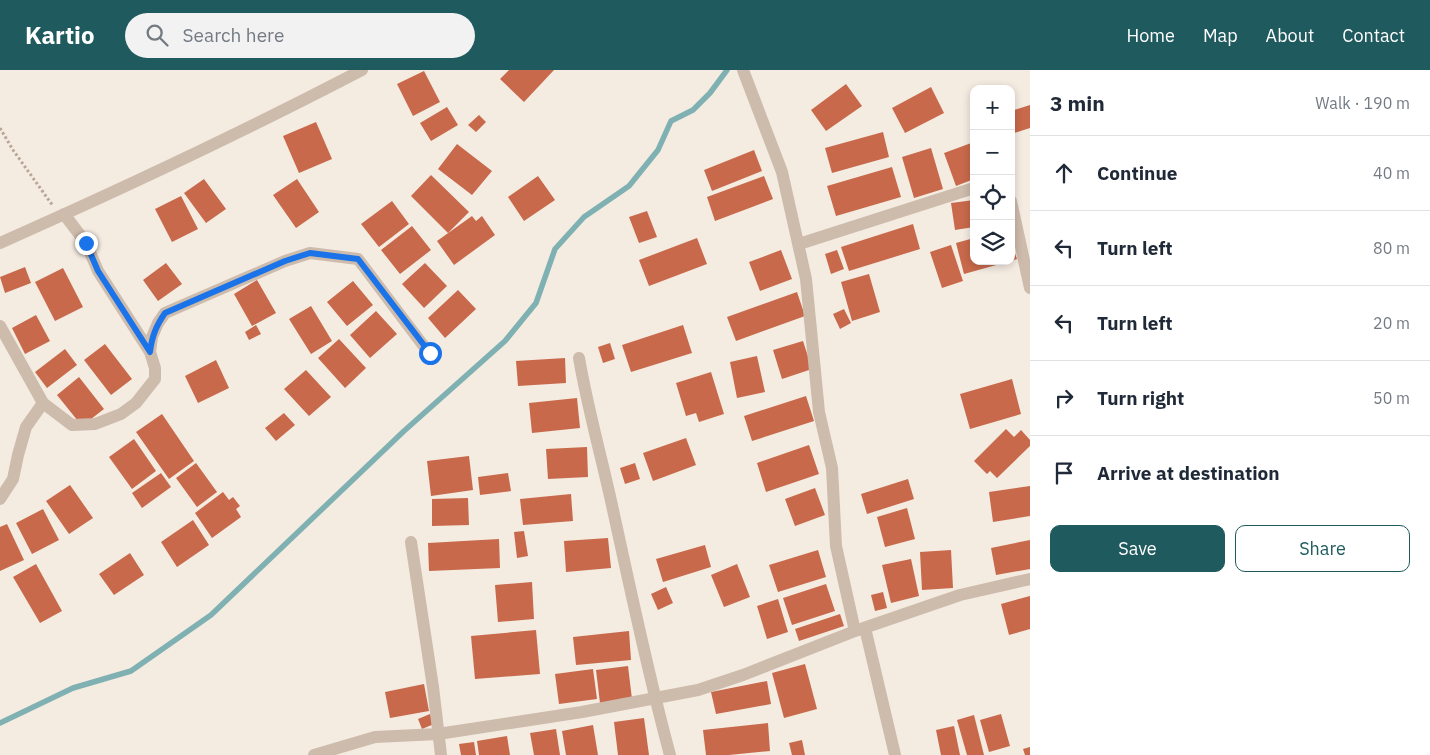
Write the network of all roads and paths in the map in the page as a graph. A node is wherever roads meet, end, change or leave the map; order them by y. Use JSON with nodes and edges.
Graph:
{"nodes":[{"id":1,"x":362,"y":70,"type":"edge"},
{"id":2,"x":743,"y":70,"type":"edge"},
{"id":3,"x":0,"y":128,"type":"edge"},
{"id":4,"x":970,"y":189,"type":"edge"},
{"id":5,"x":62,"y":215,"type":"junction"},
{"id":6,"x":1015,"y":219,"type":"edge"},
{"id":7,"x":0,"y":243,"type":"edge"},
{"id":8,"x":798,"y":244,"type":"junction"},
{"id":9,"x":1030,"y":288,"type":"edge"},
{"id":10,"x":0,"y":326,"type":"edge"},
{"id":11,"x":150,"y":352,"type":"junction"},
{"id":12,"x":430,"y":353,"type":"dead end"},
{"id":13,"x":579,"y":358,"type":"dead end"},
{"id":14,"x":43,"y":404,"type":"junction"},
{"id":15,"x":0,"y":500,"type":"edge"},
{"id":16,"x":411,"y":542,"type":"dead end"},
{"id":17,"x":1030,"y":579,"type":"edge"},
{"id":18,"x":860,"y":629,"type":"junction"},
{"id":19,"x":655,"y":698,"type":"junction"},
{"id":20,"x":438,"y":734,"type":"junction"},
{"id":21,"x":314,"y":755,"type":"edge"},
{"id":22,"x":441,"y":755,"type":"edge"},
{"id":23,"x":670,"y":755,"type":"edge"},
{"id":24,"x":895,"y":755,"type":"edge"}],
"edges":[{"from":1,"to":5,"type":"street"},
{"from":2,"to":8,"type":"street"},
{"from":3,"to":5,"type":"path"},
{"from":4,"to":8,"type":"street"},
{"from":5,"to":7,"type":"street"},
{"from":5,"to":11,"type":"street"},
{"from":6,"to":9,"type":"street"},
{"from":8,"to":18,"type":"street"},
{"from":10,"to":14,"type":"street"},
{"from":11,"to":12,"type":"street"},
{"from":11,"to":14,"type":"street"},
{"from":13,"to":19,"type":"street"},
{"from":14,"to":15,"type":"street"},
{"from":16,"to":20,"type":"street"},
{"from":17,"to":18,"type":"street"},
{"from":18,"to":19,"type":"street"},
{"from":18,"to":24,"type":"street"},
{"from":19,"to":20,"type":"street"},
{"from":19,"to":23,"type":"street"},
{"from":20,"to":21,"type":"street"},
{"from":20,"to":22,"type":"street"}]}
